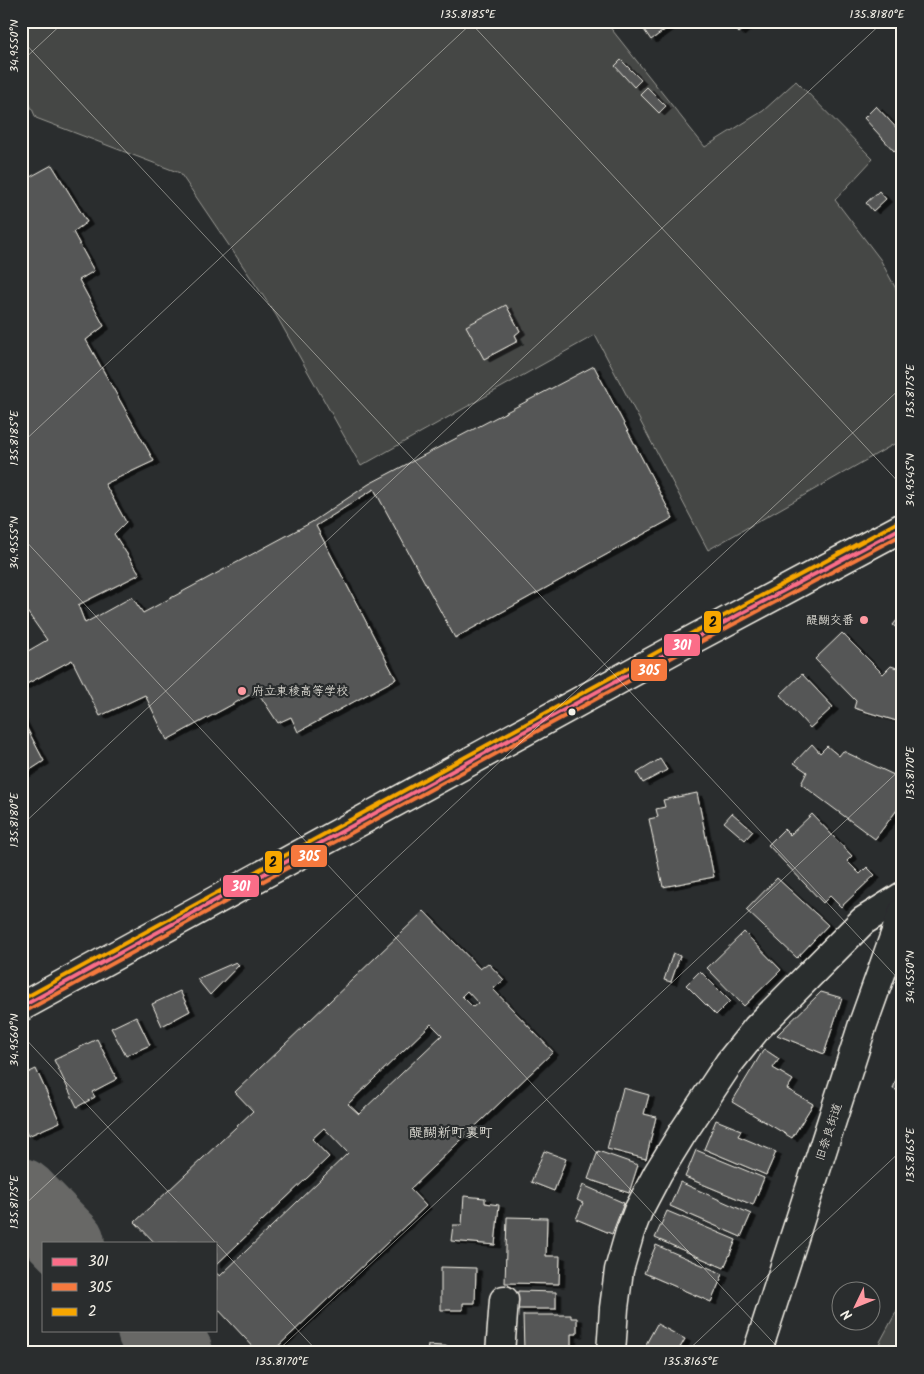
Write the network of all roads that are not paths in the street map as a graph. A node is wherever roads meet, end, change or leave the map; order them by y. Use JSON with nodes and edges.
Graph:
{"nodes":[{"id":1,"x":903,"y":527,"type":"edge"},
{"id":2,"x":903,"y":896,"type":"edge"},
{"id":3,"x":901,"y":923,"type":"edge"},
{"id":4,"x":21,"y":1007,"type":"edge"},
{"id":5,"x":504,"y":1300,"type":"dead end"},
{"id":6,"x":500,"y":1353,"type":"edge"},
{"id":7,"x":611,"y":1353,"type":"edge"},
{"id":8,"x":757,"y":1353,"type":"edge"}],
"edges":[{"from":1,"to":4,"type":"street"},
{"from":2,"to":7,"type":"street"},
{"from":3,"to":8,"type":"street","name":"旧奈良街道"},
{"from":5,"to":6,"type":"street"}]}
